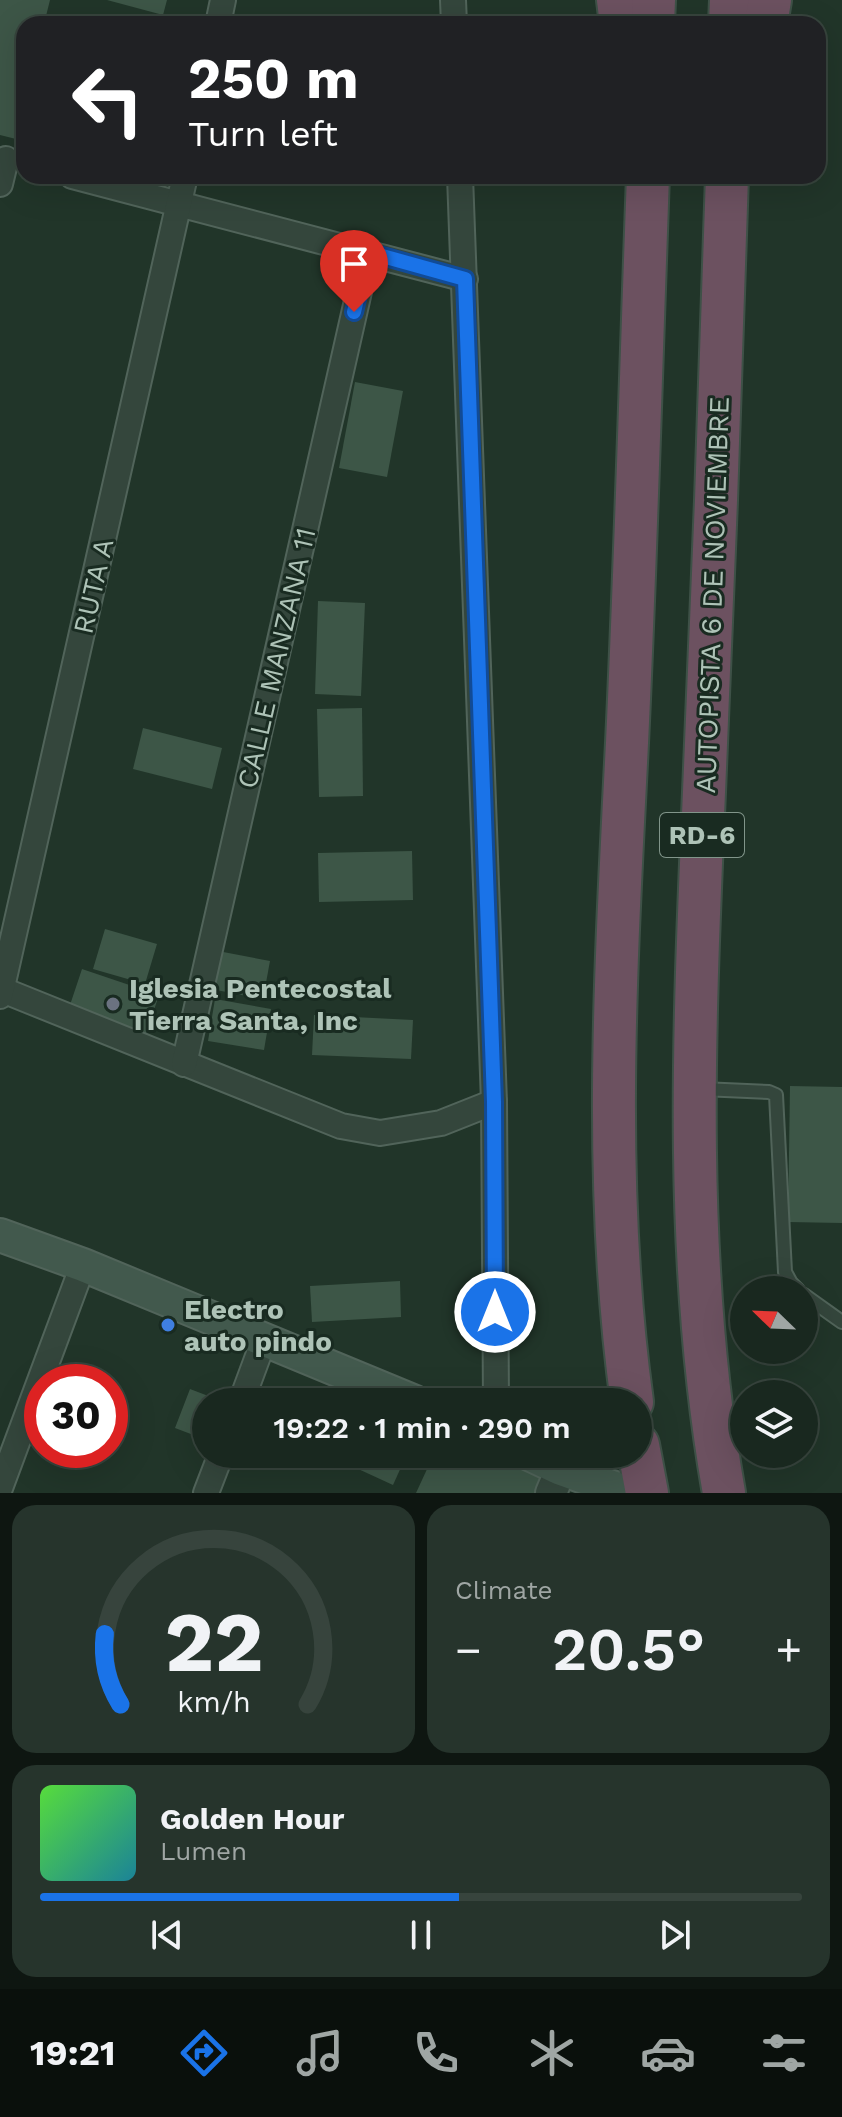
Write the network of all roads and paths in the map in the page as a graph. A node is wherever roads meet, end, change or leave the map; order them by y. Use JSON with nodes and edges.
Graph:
{"nodes":[{"id":1,"x":10,"y":160,"type":"edge"},
{"id":2,"x":0,"y":184,"type":"edge"},
{"id":3,"x":102,"y":184,"type":"edge"},
{"id":4,"x":183,"y":184,"type":"edge"},
{"id":5,"x":460,"y":184,"type":"edge"},
{"id":6,"x":627,"y":184,"type":"edge"},
{"id":7,"x":648,"y":184,"type":"edge"},
{"id":8,"x":727,"y":184,"type":"edge"},
{"id":9,"x":743,"y":184,"type":"edge"},
{"id":10,"x":178,"y":204,"type":"junction"},
{"id":11,"x":368,"y":252,"type":"junction"},
{"id":12,"x":465,"y":279,"type":"junction"},
{"id":13,"x":723,"y":326,"type":"junction"},
{"id":14,"x":623,"y":810,"type":"junction"},
{"id":15,"x":1,"y":992,"type":"edge"},
{"id":16,"x":184,"y":1064,"type":"junction"},
{"id":17,"x":694,"y":1089,"type":"junction"},
{"id":18,"x":494,"y":1102,"type":"junction"},
{"id":19,"x":0,"y":1235,"type":"edge"},
{"id":20,"x":83,"y":1265,"type":"junction"},
{"id":21,"x":787,"y":1276,"type":"edge"},
{"id":22,"x":818,"y":1305,"type":"edge"},
{"id":23,"x":842,"y":1322,"type":"edge"},
{"id":24,"x":264,"y":1340,"type":"junction"},
{"id":25,"x":246,"y":1388,"type":"edge"},
{"id":26,"x":381,"y":1388,"type":"edge"},
{"id":27,"x":496,"y":1388,"type":"edge"},
{"id":28,"x":630,"y":1388,"type":"edge"},
{"id":29,"x":216,"y":1468,"type":"edge"},
{"id":30,"x":642,"y":1468,"type":"edge"},
{"id":31,"x":556,"y":1481,"type":"edge"},
{"id":32,"x":0,"y":1488,"type":"edge"},
{"id":33,"x":206,"y":1493,"type":"edge"},
{"id":34,"x":629,"y":1493,"type":"edge"},
{"id":35,"x":647,"y":1493,"type":"edge"},
{"id":36,"x":724,"y":1493,"type":"edge"}],
"edges":[{"from":1,"to":2,"type":"street"},
{"from":3,"to":10,"type":"street"},
{"from":4,"to":10,"type":"street","name":"RUTA A"},
{"from":5,"to":12,"type":"street"},
{"from":6,"to":14,"type":"highway"},
{"from":7,"to":14,"type":"highway","number":"RD-6"},
{"from":8,"to":13,"type":"highway","name":"AUTOPISTA 6 DE NOVIEMBRE","number":"RD-6"},
{"from":9,"to":13,"type":"highway"},
{"from":10,"to":11,"type":"street"},
{"from":10,"to":15,"type":"street","name":"RUTA A"},
{"from":11,"to":12,"type":"street"},
{"from":11,"to":16,"type":"street","name":"CALLE MANZANA 11"},
{"from":12,"to":18,"type":"street"},
{"from":13,"to":17,"type":"highway","name":"AUTOPISTA 6 DE NOVIEMBRE","number":"RD-6"},
{"from":14,"to":28,"type":"highway","number":"RD-6"},
{"from":15,"to":16,"type":"street"},
{"from":16,"to":18,"type":"street"},
{"from":17,"to":21,"type":"lane"},
{"from":17,"to":36,"type":"highway","name":"AUTOPISTA 6 DE NOVIEMBRE","number":"RD-6"},
{"from":18,"to":27,"type":"street"},
{"from":19,"to":20,"type":"main road"},
{"from":20,"to":24,"type":"main road"},
{"from":20,"to":32,"type":"street"},
{"from":22,"to":23,"type":"lane"},
{"from":24,"to":25,"type":"street"},
{"from":24,"to":26,"type":"main road"},
{"from":29,"to":33,"type":"street"},
{"from":30,"to":35,"type":"highway"},
{"from":31,"to":34,"type":"main road"}]}
